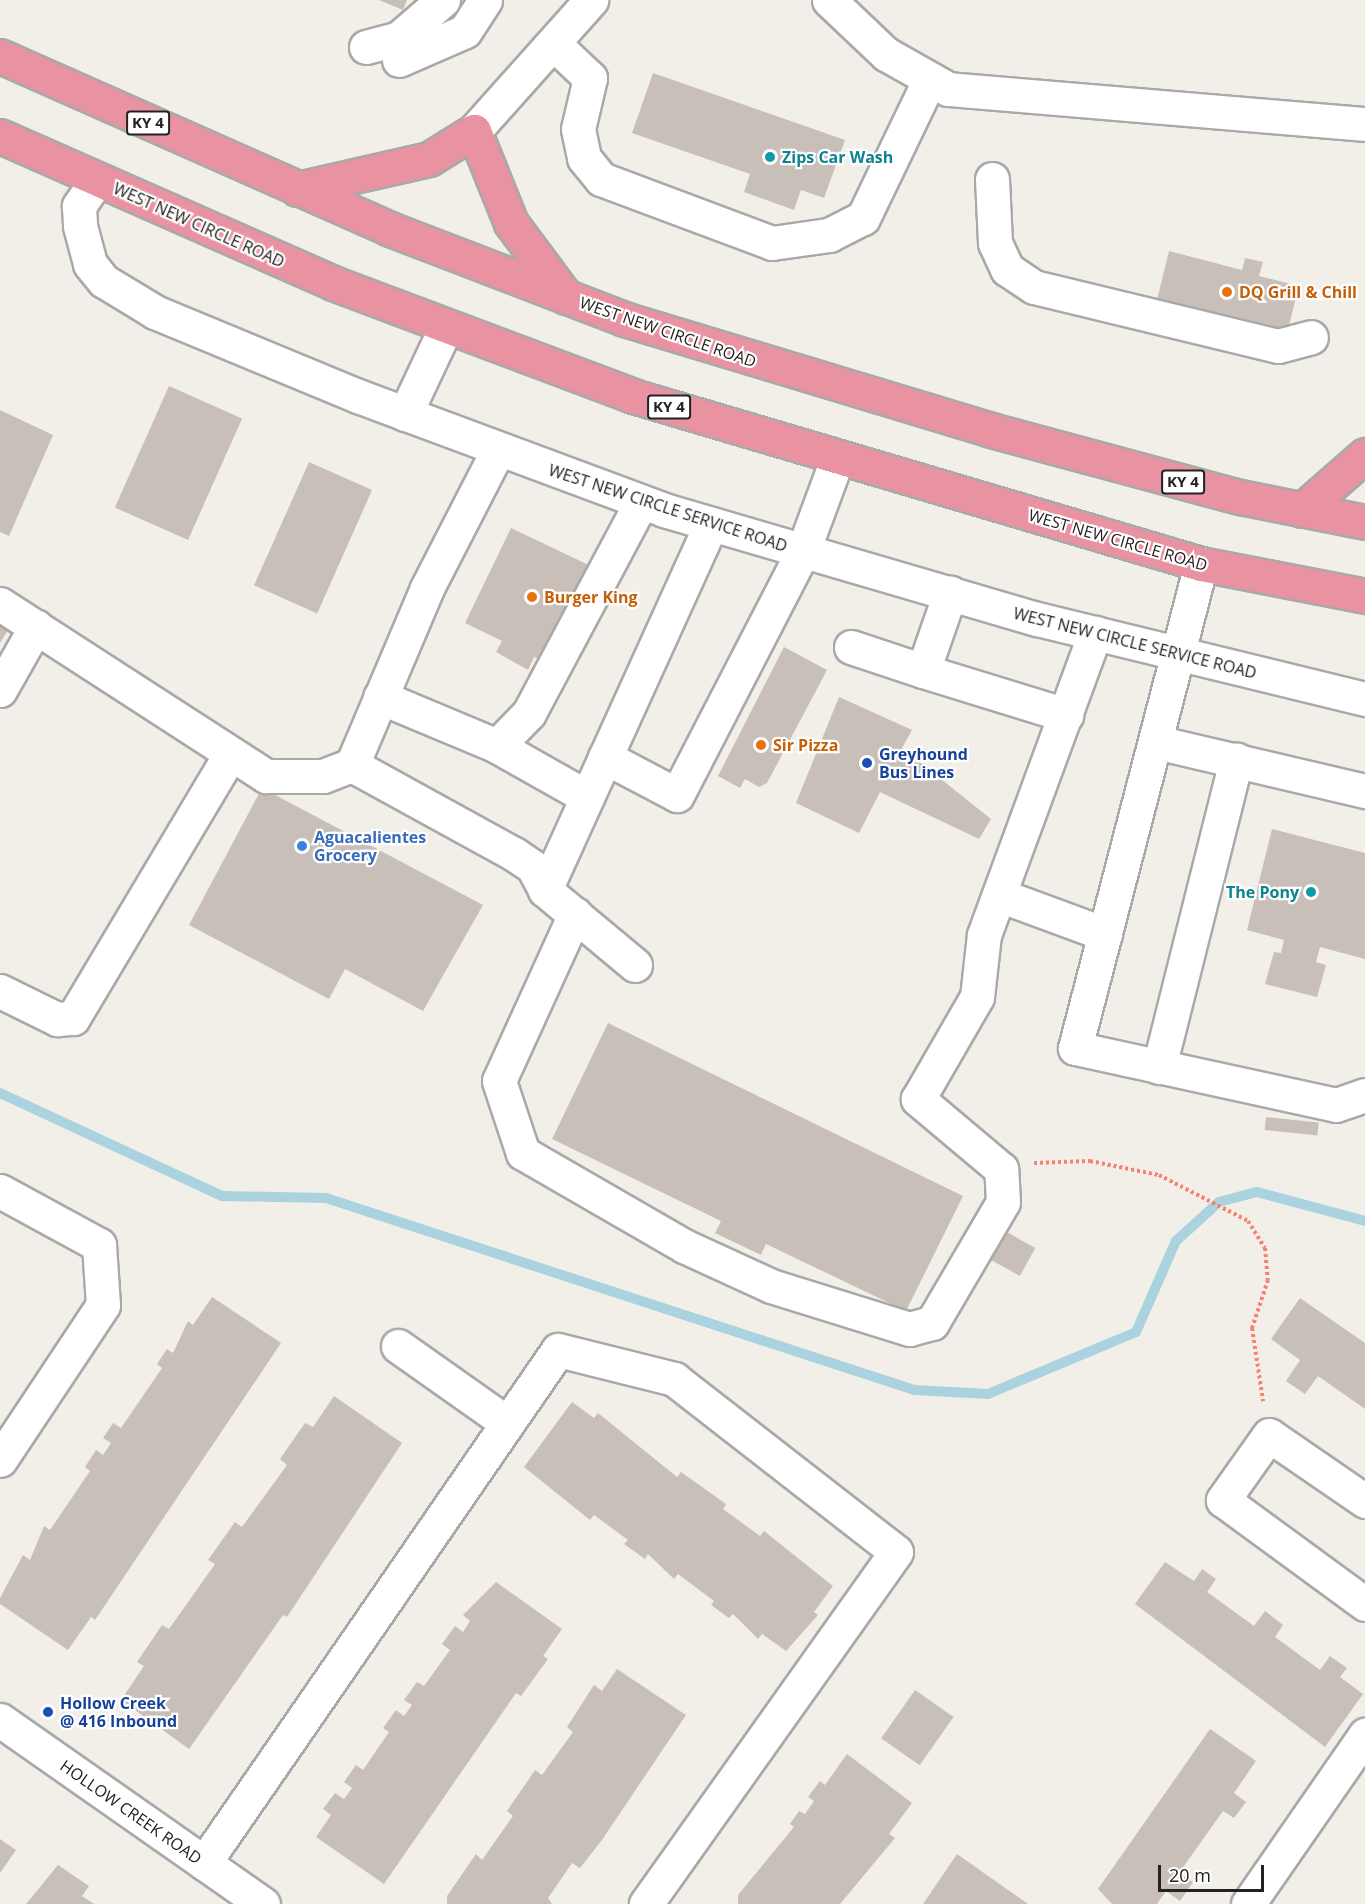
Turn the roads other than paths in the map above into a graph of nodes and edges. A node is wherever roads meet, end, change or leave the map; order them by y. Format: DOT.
graph roads {
  1 [pos="443,0"];
  2 [pos="485,0"];
  3 [pos="591,0"];
  4 [pos="829,0"];
  5 [pos="855,12"];
  6 [pos="553,43"];
  7 [pos="366,47"];
  8 [pos="0,56"];
  9 [pos="399,60"];
  10 [pos="930,79"];
  11 [pos="1365,124"];
  12 [pos="474,131"];
  13 [pos="0,136"];
  14 [pos="992,179"];
  15 [pos="97,180"];
  16 [pos="297,189"];
  17 [pos="566,297"];
  18 [pos="444,329"];
  19 [pos="1311,338"];
  20 [pos="405,414"];
  21 [pos="498,450"];
  22 [pos="1365,455"];
  23 [pos="837,459"];
  24 [pos="641,502"];
  25 [pos="1302,510"];
  26 [pos="1365,522"];
  27 [pos="711,524"];
  28 [pos="803,551"];
  29 [pos="1201,564"];
  30 [pos="950,593"];
  31 [pos="1365,596"];
  32 [pos="0,604"];
  33 [pos="36,626"];
  34 [pos="1095,633"];
  35 [pos="851,647"];
  36 [pos="1179,655"];
  37 [pos="923,671"];
  38 [pos="0,690"];
  39 [pos="380,697"];
  40 [pos="1365,699"];
  41 [pos="1066,715"];
  42 [pos="1156,742"];
  43 [pos="496,746"];
  44 [pos="230,756"];
  45 [pos="605,757"];
  46 [pos="1236,760"];
  47 [pos="352,765"];
  48 [pos="1365,791"];
  49 [pos="587,797"];
  50 [pos="545,890"];
  51 [pos="999,895"];
  52 [pos="575,914"];
  53 [pos="1105,934"];
  54 [pos="636,965"];
  55 [pos="0,992"];
  56 [pos="1159,1066"];
  57 [pos="1365,1095"];
  58 [pos="0,1191"];
  59 [pos="398,1346"];
  60 [pos="507,1424"];
  61 [pos="0,1460"];
  62 [pos="1365,1501"];
  63 [pos="1365,1604"];
  64 [pos="0,1720"];
  65 [pos="1365,1735"];
  66 [pos="204,1863"];
  67 [pos="263,1904"];
  68 [pos="646,1904"];
  69 [pos="1248,1904"];
  1 -- 7 [label="street"];
  2 -- 9 [label="street"];
  3 -- 6 [label="street"];
  4 -- 5 [label="street"];
  5 -- 10 [label="street"];
  6 -- 10 [label="street"];
  6 -- 12 [label="street"];
  8 -- 16 [label="highway, WEST NEW CIRCLE ROAD / KY 4"];
  10 -- 11 [label="street"];
  12 -- 16 [label="highway"];
  12 -- 17 [label="highway"];
  13 -- 15 [label="highway, WEST NEW CIRCLE ROAD / KY 4"];
  14 -- 19 [label="street"];
  15 -- 18 [label="highway, WEST NEW CIRCLE ROAD / KY 4"];
  15 -- 20 [label="street, WEST NEW CIRCLE SERVICE ROAD"];
  16 -- 17 [label="highway, WEST NEW CIRCLE ROAD / KY 4"];
  17 -- 25 [label="highway, WEST NEW CIRCLE ROAD / KY 4"];
  18 -- 20 [label="street"];
  18 -- 23 [label="highway, WEST NEW CIRCLE ROAD / KY 4"];
  20 -- 21 [label="street, WEST NEW CIRCLE SERVICE ROAD"];
  21 -- 24 [label="street, WEST NEW CIRCLE SERVICE ROAD"];
  21 -- 39 [label="street"];
  22 -- 25 [label="highway"];
  23 -- 28 [label="street"];
  23 -- 29 [label="highway, WEST NEW CIRCLE ROAD / KY 4"];
  24 -- 27 [label="street, WEST NEW CIRCLE SERVICE ROAD"];
  24 -- 43 [label="street"];
  25 -- 26 [label="highway, WEST NEW CIRCLE ROAD / KY 4"];
  27 -- 28 [label="street, WEST NEW CIRCLE SERVICE ROAD"];
  27 -- 45 [label="street"];
  28 -- 30 [label="street, WEST NEW CIRCLE SERVICE ROAD"];
  28 -- 45 [label="street"];
  29 -- 31 [label="highway, WEST NEW CIRCLE ROAD / KY 4"];
  29 -- 36 [label="street"];
  30 -- 34 [label="street, WEST NEW CIRCLE SERVICE ROAD"];
  30 -- 37 [label="street"];
  32 -- 33 [label="street"];
  33 -- 38 [label="street"];
  33 -- 44 [label="street"];
  34 -- 36 [label="street, WEST NEW CIRCLE SERVICE ROAD"];
  34 -- 41 [label="street"];
  35 -- 37 [label="street"];
  36 -- 40 [label="street, WEST NEW CIRCLE SERVICE ROAD"];
  36 -- 42 [label="street"];
  37 -- 41 [label="street"];
  39 -- 43 [label="street"];
  39 -- 47 [label="street"];
  41 -- 51 [label="street"];
  42 -- 46 [label="street"];
  42 -- 53 [label="street"];
  43 -- 49 [label="street"];
  44 -- 47 [label="street"];
  44 -- 55 [label="street"];
  45 -- 49 [label="street"];
  46 -- 48 [label="street"];
  46 -- 56 [label="street"];
  47 -- 50 [label="street"];
  49 -- 50 [label="street"];
  50 -- 52 [label="street"];
  51 -- 52 [label="street"];
  51 -- 53 [label="street"];
  52 -- 54 [label="street"];
  53 -- 56 [label="street"];
  56 -- 57 [label="street"];
  58 -- 61 [label="street"];
  59 -- 60 [label="street"];
  60 -- 66 [label="street"];
  60 -- 68 [label="street"];
  62 -- 63 [label="street"];
  64 -- 66 [label="street, HOLLOW CREEK ROAD"];
  65 -- 69 [label="street"];
  66 -- 67 [label="street, HOLLOW CREEK ROAD"];
}
